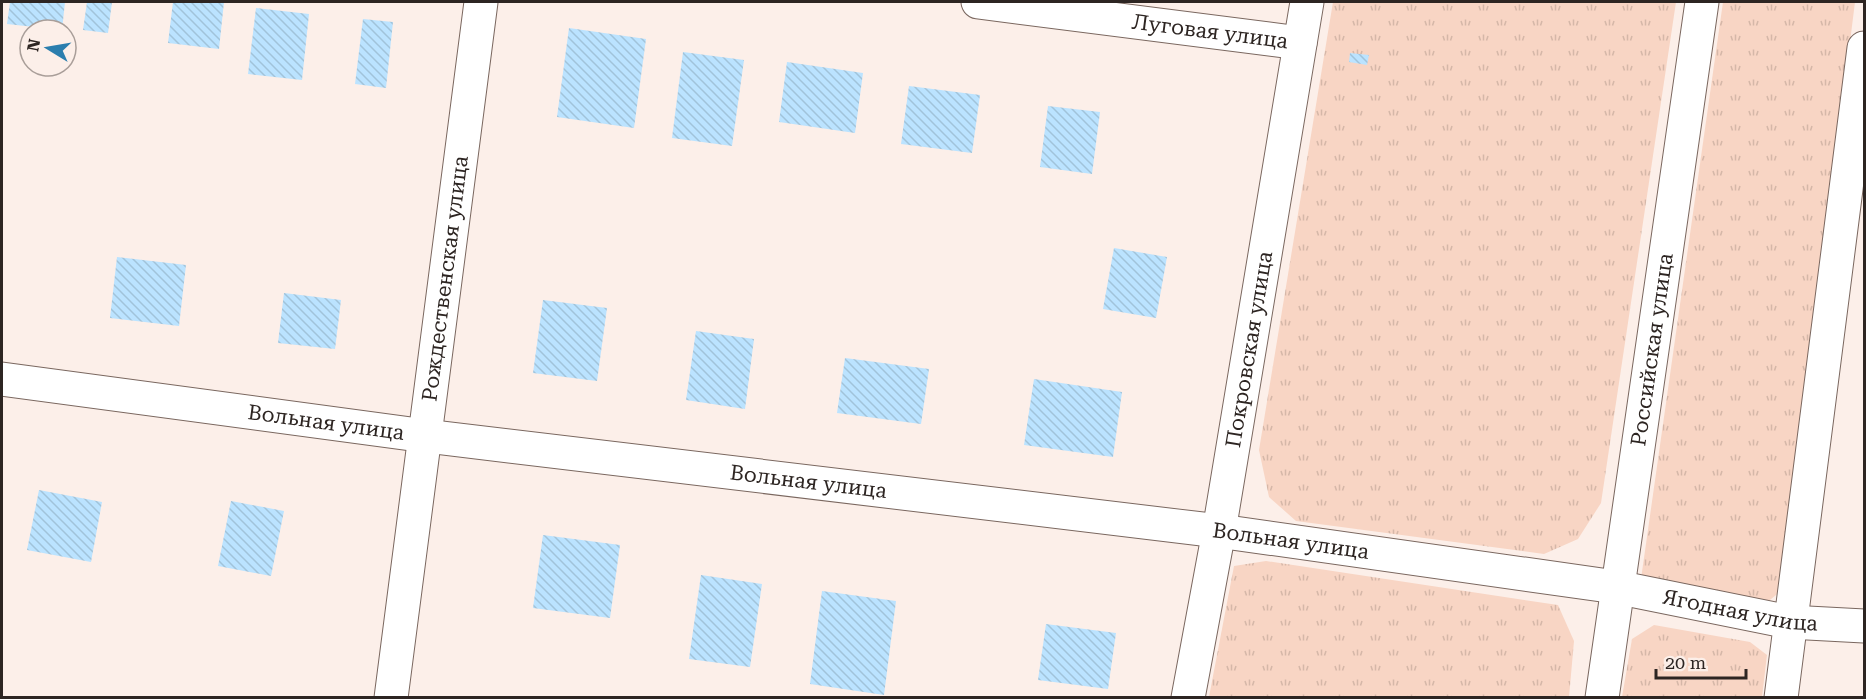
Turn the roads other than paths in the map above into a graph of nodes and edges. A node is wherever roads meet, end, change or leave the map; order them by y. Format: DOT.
graph roads {
  1 [pos="481,2"];
  2 [pos="978,2"];
  3 [pos="1307,2"];
  4 [pos="1702,2"];
  5 [pos="1300,43"];
  6 [pos="1864,48"];
  7 [pos="2,379"];
  8 [pos="426,436"];
  9 [pos="1219,531"];
  10 [pos="1616,588"];
  11 [pos="1789,622"];
  12 [pos="1864,627"];
  13 [pos="392,698"];
  14 [pos="1188,698"];
  15 [pos="1602,698"];
  16 [pos="1781,698"];
  1 -- 8 [label="street, Рождественская улица"];
  2 -- 5 [label="street, Луговая улица"];
  3 -- 5 [label="street, Покровская улица"];
  4 -- 10 [label="street, Российская улица"];
  5 -- 9 [label="street, Покровская улица"];
  6 -- 11 [label="street"];
  7 -- 8 [label="street, Вольная улица"];
  8 -- 9 [label="street, Вольная улица"];
  8 -- 13 [label="street, Рождественская улица"];
  9 -- 10 [label="street, Вольная улица"];
  9 -- 14 [label="street, Покровская улица"];
  10 -- 11 [label="street, Ягодная улица"];
  10 -- 15 [label="street, Российская улица"];
  11 -- 12 [label="street, Ягодная улица"];
  11 -- 16 [label="street"];
}
